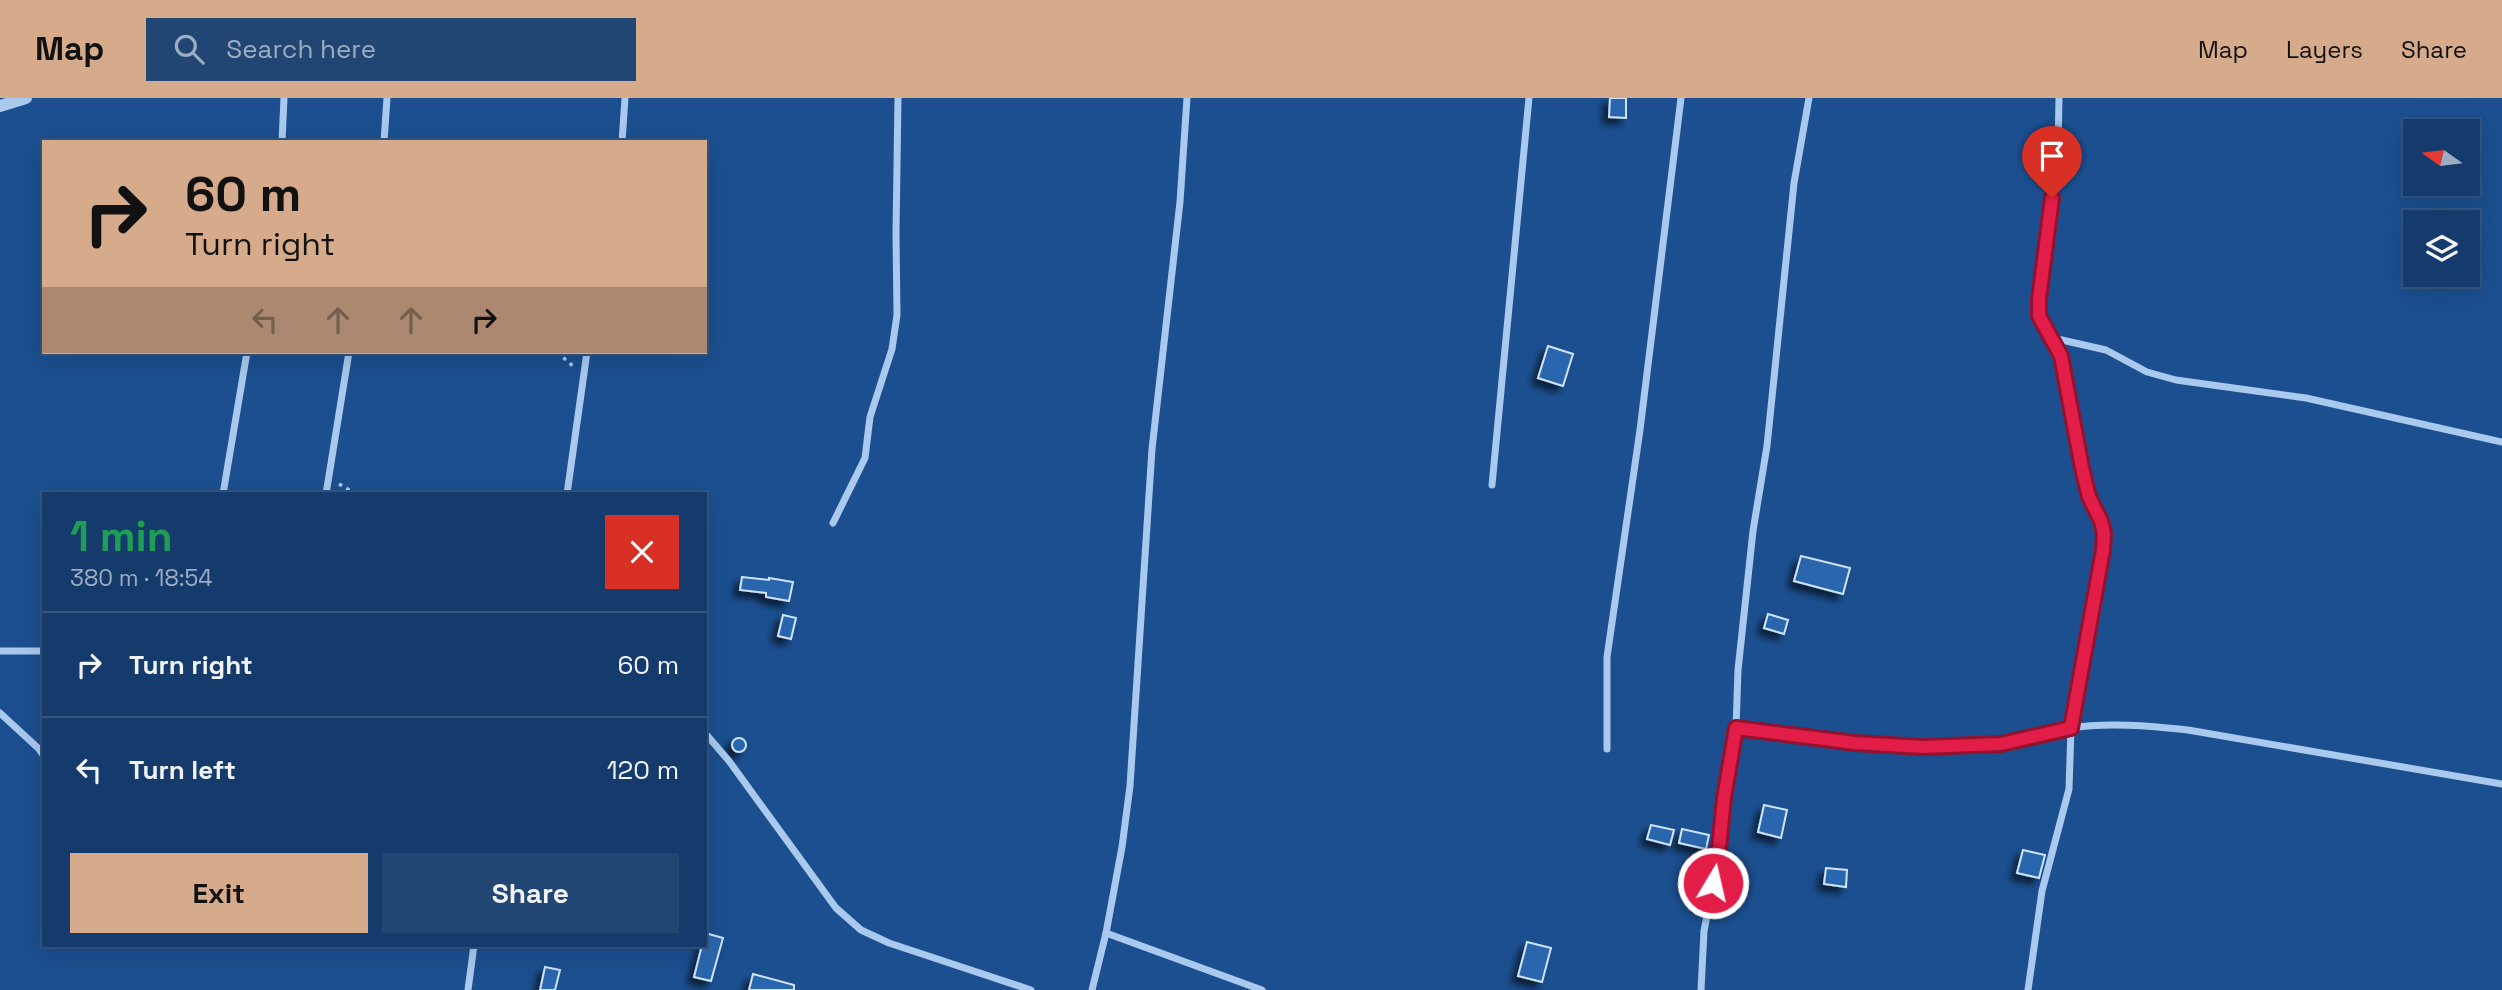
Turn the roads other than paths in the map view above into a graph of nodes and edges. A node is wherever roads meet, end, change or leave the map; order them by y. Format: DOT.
graph roads {
  1 [pos="26,98"];
  2 [pos="284,98"];
  3 [pos="387,98"];
  4 [pos="625,98"];
  5 [pos="898,98"];
  6 [pos="1187,98"];
  7 [pos="1529,98"];
  8 [pos="1681,98"];
  9 [pos="1809,98"];
  10 [pos="2059,98"];
  11 [pos="0,106"];
  12 [pos="282,140"];
  13 [pos="384,140"];
  14 [pos="622,140"];
  15 [pos="2053,338"];
  16 [pos="247,354"];
  17 [pos="349,354"];
  18 [pos="587,354"];
  19 [pos="2502,442"];
  20 [pos="1492,485"];
  21 [pos="223,492"];
  22 [pos="326,492"];
  23 [pos="567,492"];
  24 [pos="833,523"];
  25 [pos="0,651"];
  26 [pos="42,651"];
  27 [pos="0,713"];
  28 [pos="1736,728"];
  29 [pos="2071,728"];
  30 [pos="707,735"];
  31 [pos="1607,749"];
  32 [pos="42,753"];
  33 [pos="2502,784"];
  34 [pos="1106,933"];
  35 [pos="474,947"];
  36 [pos="468,990"];
  37 [pos="1031,990"];
  38 [pos="1092,990"];
  39 [pos="1262,990"];
  40 [pos="1701,990"];
  41 [pos="2028,990"];
  1 -- 11 [label="street"];
  2 -- 12 [label="street"];
  3 -- 13 [label="street"];
  4 -- 14 [label="street"];
  5 -- 24 [label="street"];
  6 -- 34 [label="street"];
  7 -- 20 [label="street"];
  8 -- 31 [label="street"];
  9 -- 28 [label="street"];
  10 -- 15 [label="street"];
  15 -- 19 [label="street"];
  15 -- 29 [label="street"];
  16 -- 21 [label="street"];
  17 -- 22 [label="street"];
  18 -- 23 [label="street"];
  25 -- 26 [label="street"];
  27 -- 32 [label="street"];
  28 -- 29 [label="street"];
  28 -- 40 [label="street"];
  29 -- 33 [label="street"];
  29 -- 41 [label="street"];
  30 -- 37 [label="street"];
  34 -- 38 [label="street"];
  34 -- 39 [label="street"];
  35 -- 36 [label="street"];
}
